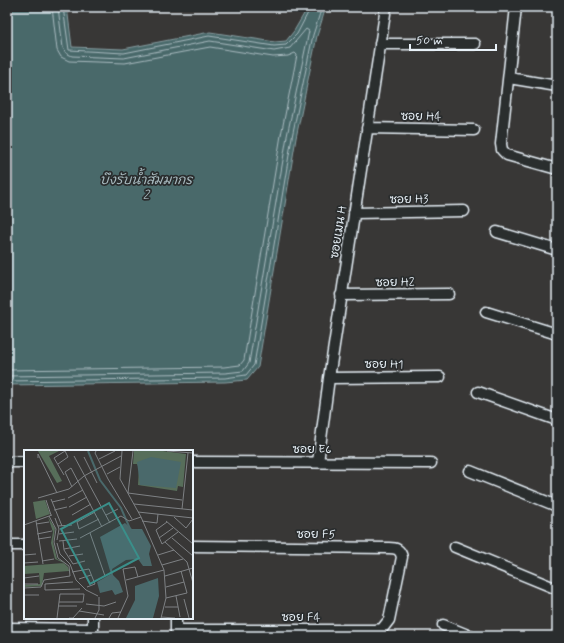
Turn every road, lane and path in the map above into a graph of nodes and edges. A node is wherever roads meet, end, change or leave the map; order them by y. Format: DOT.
graph roads {
  1 [pos="386,7"];
  2 [pos="516,7"];
  3 [pos="380,44"];
  4 [pos="475,44"];
  5 [pos="510,78"];
  6 [pos="557,86"];
  7 [pos="367,128"];
  8 [pos="474,130"];
  9 [pos="557,169"];
  10 [pos="464,211"];
  11 [pos="354,213"];
  12 [pos="497,232"];
  13 [pos="557,250"];
  14 [pos="449,294"];
  15 [pos="341,296"];
  16 [pos="486,312"];
  17 [pos="557,334"];
  18 [pos="440,377"];
  19 [pos="329,378"];
  20 [pos="478,392"];
  21 [pos="557,420"];
  22 [pos="7,462"];
  23 [pos="24,462"];
  24 [pos="193,462"];
  25 [pos="318,462"];
  26 [pos="431,463"];
  27 [pos="470,471"];
  28 [pos="557,506"];
  29 [pos="7,545"];
  30 [pos="24,545"];
  31 [pos="193,546"];
  32 [pos="455,547"];
  33 [pos="396,588"];
  34 [pos="557,589"];
  35 [pos="93,619"];
  36 [pos="176,619"];
  37 [pos="443,624"];
  38 [pos="7,628"];
  39 [pos="93,633"];
  40 [pos="176,633"];
  41 [pos="470,636"];
  1 -- 3 [label="street, ซอยเมน H"];
  2 -- 5 [label="street"];
  3 -- 4 [label="street"];
  3 -- 7 [label="street, ซอยเมน H"];
  5 -- 6 [label="street"];
  5 -- 9 [label="street"];
  7 -- 8 [label="street, ซอย H4"];
  7 -- 11 [label="street, ซอยเมน H"];
  10 -- 11 [label="street, ซอย H3"];
  11 -- 15 [label="street, ซอยเมน H"];
  12 -- 13 [label="street"];
  14 -- 15 [label="street, ซอย H2"];
  15 -- 19 [label="street, ซอยเมน H"];
  16 -- 17 [label="street"];
  18 -- 19 [label="street, ซอย H1"];
  19 -- 25 [label="street, ซอยเมน H"];
  20 -- 21 [label="street"];
  22 -- 23 [label="street"];
  24 -- 25 [label="street, ซอย E6"];
  25 -- 26 [label="street, ซอย E6"];
  27 -- 28 [label="street"];
  29 -- 30 [label="street"];
  31 -- 33 [label="street, ซอย F5"];
  32 -- 34 [label="street"];
  33 -- 40 [label="street, ซอย F4"];
  35 -- 39 [label="street"];
  36 -- 40 [label="street"];
  37 -- 41 [label="street"];
  38 -- 39 [label="street"];
}
